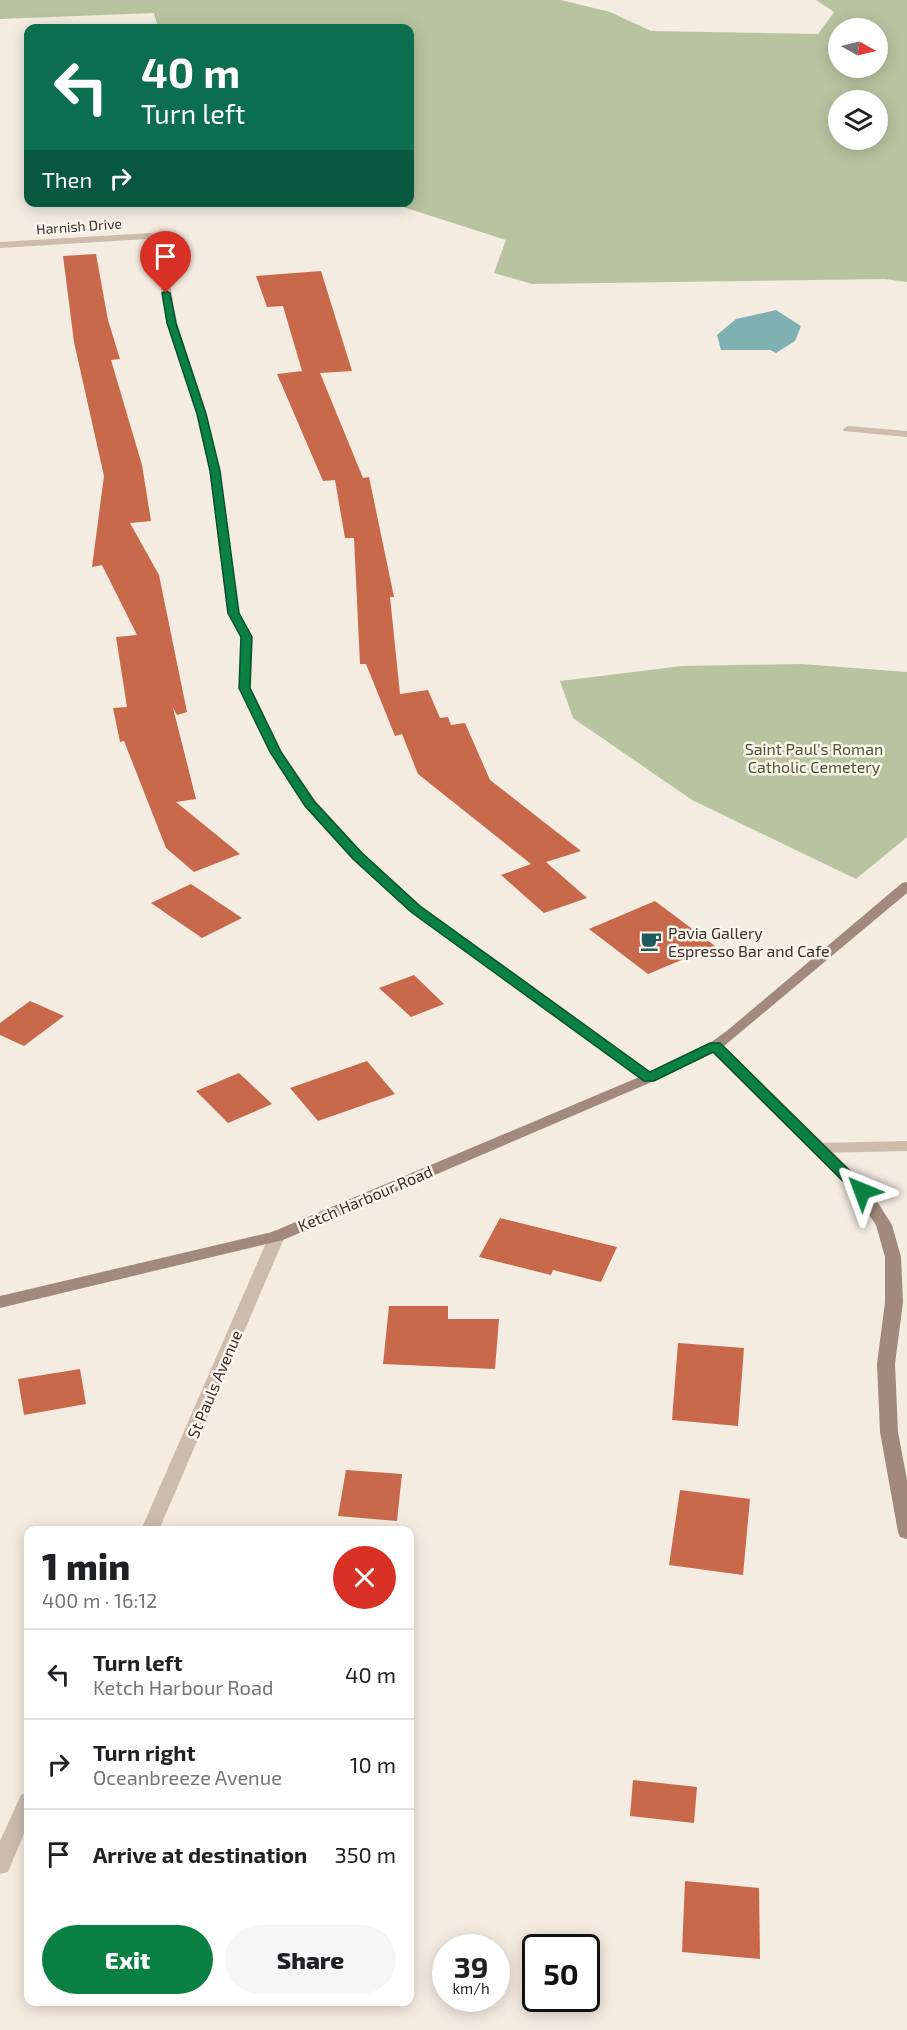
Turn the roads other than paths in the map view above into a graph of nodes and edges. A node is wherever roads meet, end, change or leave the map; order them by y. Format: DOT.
graph roads {
  1 [pos="0,245"];
  2 [pos="848,429"];
  3 [pos="907,434"];
  4 [pos="907,886"];
  5 [pos="715,1046"];
  6 [pos="649,1078"];
  7 [pos="907,1146"];
  8 [pos="820,1148"];
  9 [pos="277,1236"];
  10 [pos="0,1302"];
  11 [pos="152,1526"];
  12 [pos="907,1532"];
  13 [pos="24,1810"];
  14 [pos="0,1865"];
  1 -- 6 [label="street, Harnish Drive"];
  2 -- 3 [label="street"];
  4 -- 5 [label="main road, Ketch Harbour Road"];
  5 -- 6 [label="main road, Ketch Harbour Road"];
  5 -- 8 [label="main road"];
  6 -- 9 [label="main road, Ketch Harbour Road"];
  7 -- 8 [label="street"];
  8 -- 12 [label="main road"];
  9 -- 10 [label="main road, Ketch Harbour Road"];
  9 -- 11 [label="street, St Pauls Avenue"];
  13 -- 14 [label="street"];
}
